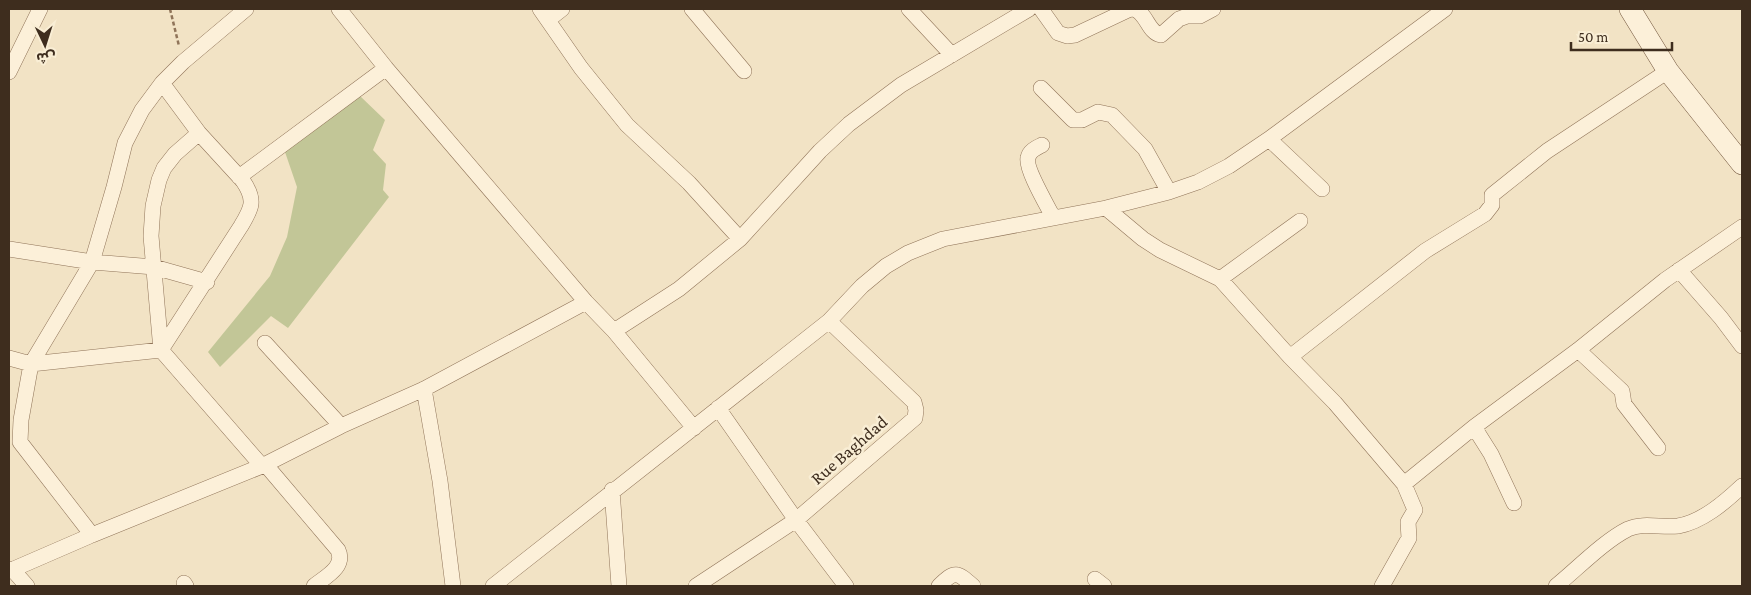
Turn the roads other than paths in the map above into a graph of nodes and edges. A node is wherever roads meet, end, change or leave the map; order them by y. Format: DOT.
graph roads {
  1 [pos="40,9"];
  2 [pos="246,9"];
  3 [pos="338,9"];
  4 [pos="562,9"];
  5 [pos="692,9"];
  6 [pos="909,9"];
  7 [pos="1029,9"];
  8 [pos="1041,9"];
  9 [pos="1134,9"];
  10 [pos="1213,9"];
  11 [pos="1630,9"];
  12 [pos="1437,11"];
  13 [pos="544,14"];
  14 [pos="952,55"];
  15 [pos="386,68"];
  16 [pos="744,71"];
  17 [pos="1668,71"];
  18 [pos="9,72"];
  19 [pos="162,83"];
  20 [pos="1040,88"];
  21 [pos="199,133"];
  22 [pos="1269,139"];
  23 [pos="1042,144"];
  24 [pos="1742,164"];
  25 [pos="239,177"];
  26 [pos="1322,189"];
  27 [pos="1169,192"];
  28 [pos="1106,208"];
  29 [pos="1053,218"];
  30 [pos="1300,221"];
  31 [pos="1742,226"];
  32 [pos="740,239"];
  33 [pos="9,249"];
  34 [pos="92,262"];
  35 [pos="154,267"];
  36 [pos="1679,270"];
  37 [pos="1220,279"];
  38 [pos="206,282"];
  39 [pos="586,302"];
  40 [pos="829,321"];
  41 [pos="614,331"];
  42 [pos="266,343"];
  43 [pos="1742,346"];
  44 [pos="161,350"];
  45 [pos="1578,350"];
  46 [pos="1290,357"];
  47 [pos="9,358"];
  48 [pos="31,364"];
  49 [pos="424,389"];
  50 [pos="718,408"];
  51 [pos="341,426"];
  52 [pos="1474,426"];
  53 [pos="694,428"];
  54 [pos="1658,448"];
  55 [pos="263,465"];
  56 [pos="1404,484"];
  57 [pos="1742,486"];
  58 [pos="612,490"];
  59 [pos="1514,503"];
  60 [pos="796,520"];
  61 [pos="92,535"];
  62 [pos="10,570"];
  63 [pos="27,586"];
  64 [pos="314,586"];
  65 [pos="453,586"];
  66 [pos="493,586"];
  67 [pos="619,586"];
  68 [pos="696,586"];
  69 [pos="846,586"];
  70 [pos="939,586"];
  71 [pos="974,586"];
  72 [pos="1382,586"];
  73 [pos="1556,586"];
  1 -- 18 [label="street"];
  2 -- 19 [label="street"];
  3 -- 15 [label="street"];
  4 -- 13 [label="street"];
  5 -- 16 [label="street"];
  6 -- 14 [label="street"];
  7 -- 14 [label="street"];
  8 -- 9 [label="street"];
  9 -- 10 [label="street"];
  11 -- 17 [label="street"];
  12 -- 22 [label="street"];
  13 -- 32 [label="street"];
  14 -- 32 [label="street"];
  15 -- 25 [label="street"];
  15 -- 39 [label="street"];
  17 -- 24 [label="street"];
  17 -- 46 [label="street"];
  19 -- 21 [label="street"];
  19 -- 34 [label="street"];
  20 -- 27 [label="street"];
  21 -- 25 [label="street"];
  21 -- 35 [label="street"];
  22 -- 26 [label="street"];
  22 -- 27 [label="street"];
  23 -- 29 [label="street"];
  25 -- 38 [label="street"];
  27 -- 28 [label="street"];
  28 -- 29 [label="street"];
  28 -- 37 [label="street"];
  29 -- 40 [label="street"];
  30 -- 37 [label="street"];
  31 -- 36 [label="street"];
  32 -- 41 [label="street"];
  33 -- 34 [label="street"];
  34 -- 35 [label="street"];
  34 -- 48 [label="street"];
  35 -- 38 [label="street"];
  35 -- 44 [label="street"];
  36 -- 43 [label="street"];
  36 -- 45 [label="street"];
  37 -- 46 [label="street"];
  38 -- 44 [label="street"];
  39 -- 41 [label="street"];
  39 -- 49 [label="street"];
  40 -- 50 [label="street"];
  40 -- 60 [label="street, Rue Baghdad"];
  41 -- 53 [label="street"];
  42 -- 51 [label="street"];
  44 -- 48 [label="street"];
  44 -- 55 [label="street"];
  45 -- 52 [label="street"];
  45 -- 54 [label="street"];
  46 -- 56 [label="street"];
  47 -- 48 [label="street"];
  48 -- 61 [label="street"];
  49 -- 51 [label="street"];
  49 -- 65 [label="street"];
  50 -- 53 [label="street"];
  50 -- 60 [label="street"];
  51 -- 55 [label="street"];
  52 -- 56 [label="street"];
  52 -- 59 [label="street"];
  53 -- 58 [label="street"];
  55 -- 61 [label="street"];
  55 -- 64 [label="street"];
  56 -- 72 [label="street"];
  57 -- 73 [label="street"];
  58 -- 66 [label="street"];
  58 -- 67 [label="street"];
  60 -- 68 [label="street, Rue Baghdad"];
  60 -- 69 [label="street"];
  61 -- 62 [label="street"];
  62 -- 63 [label="street"];
  70 -- 71 [label="street"];
}
